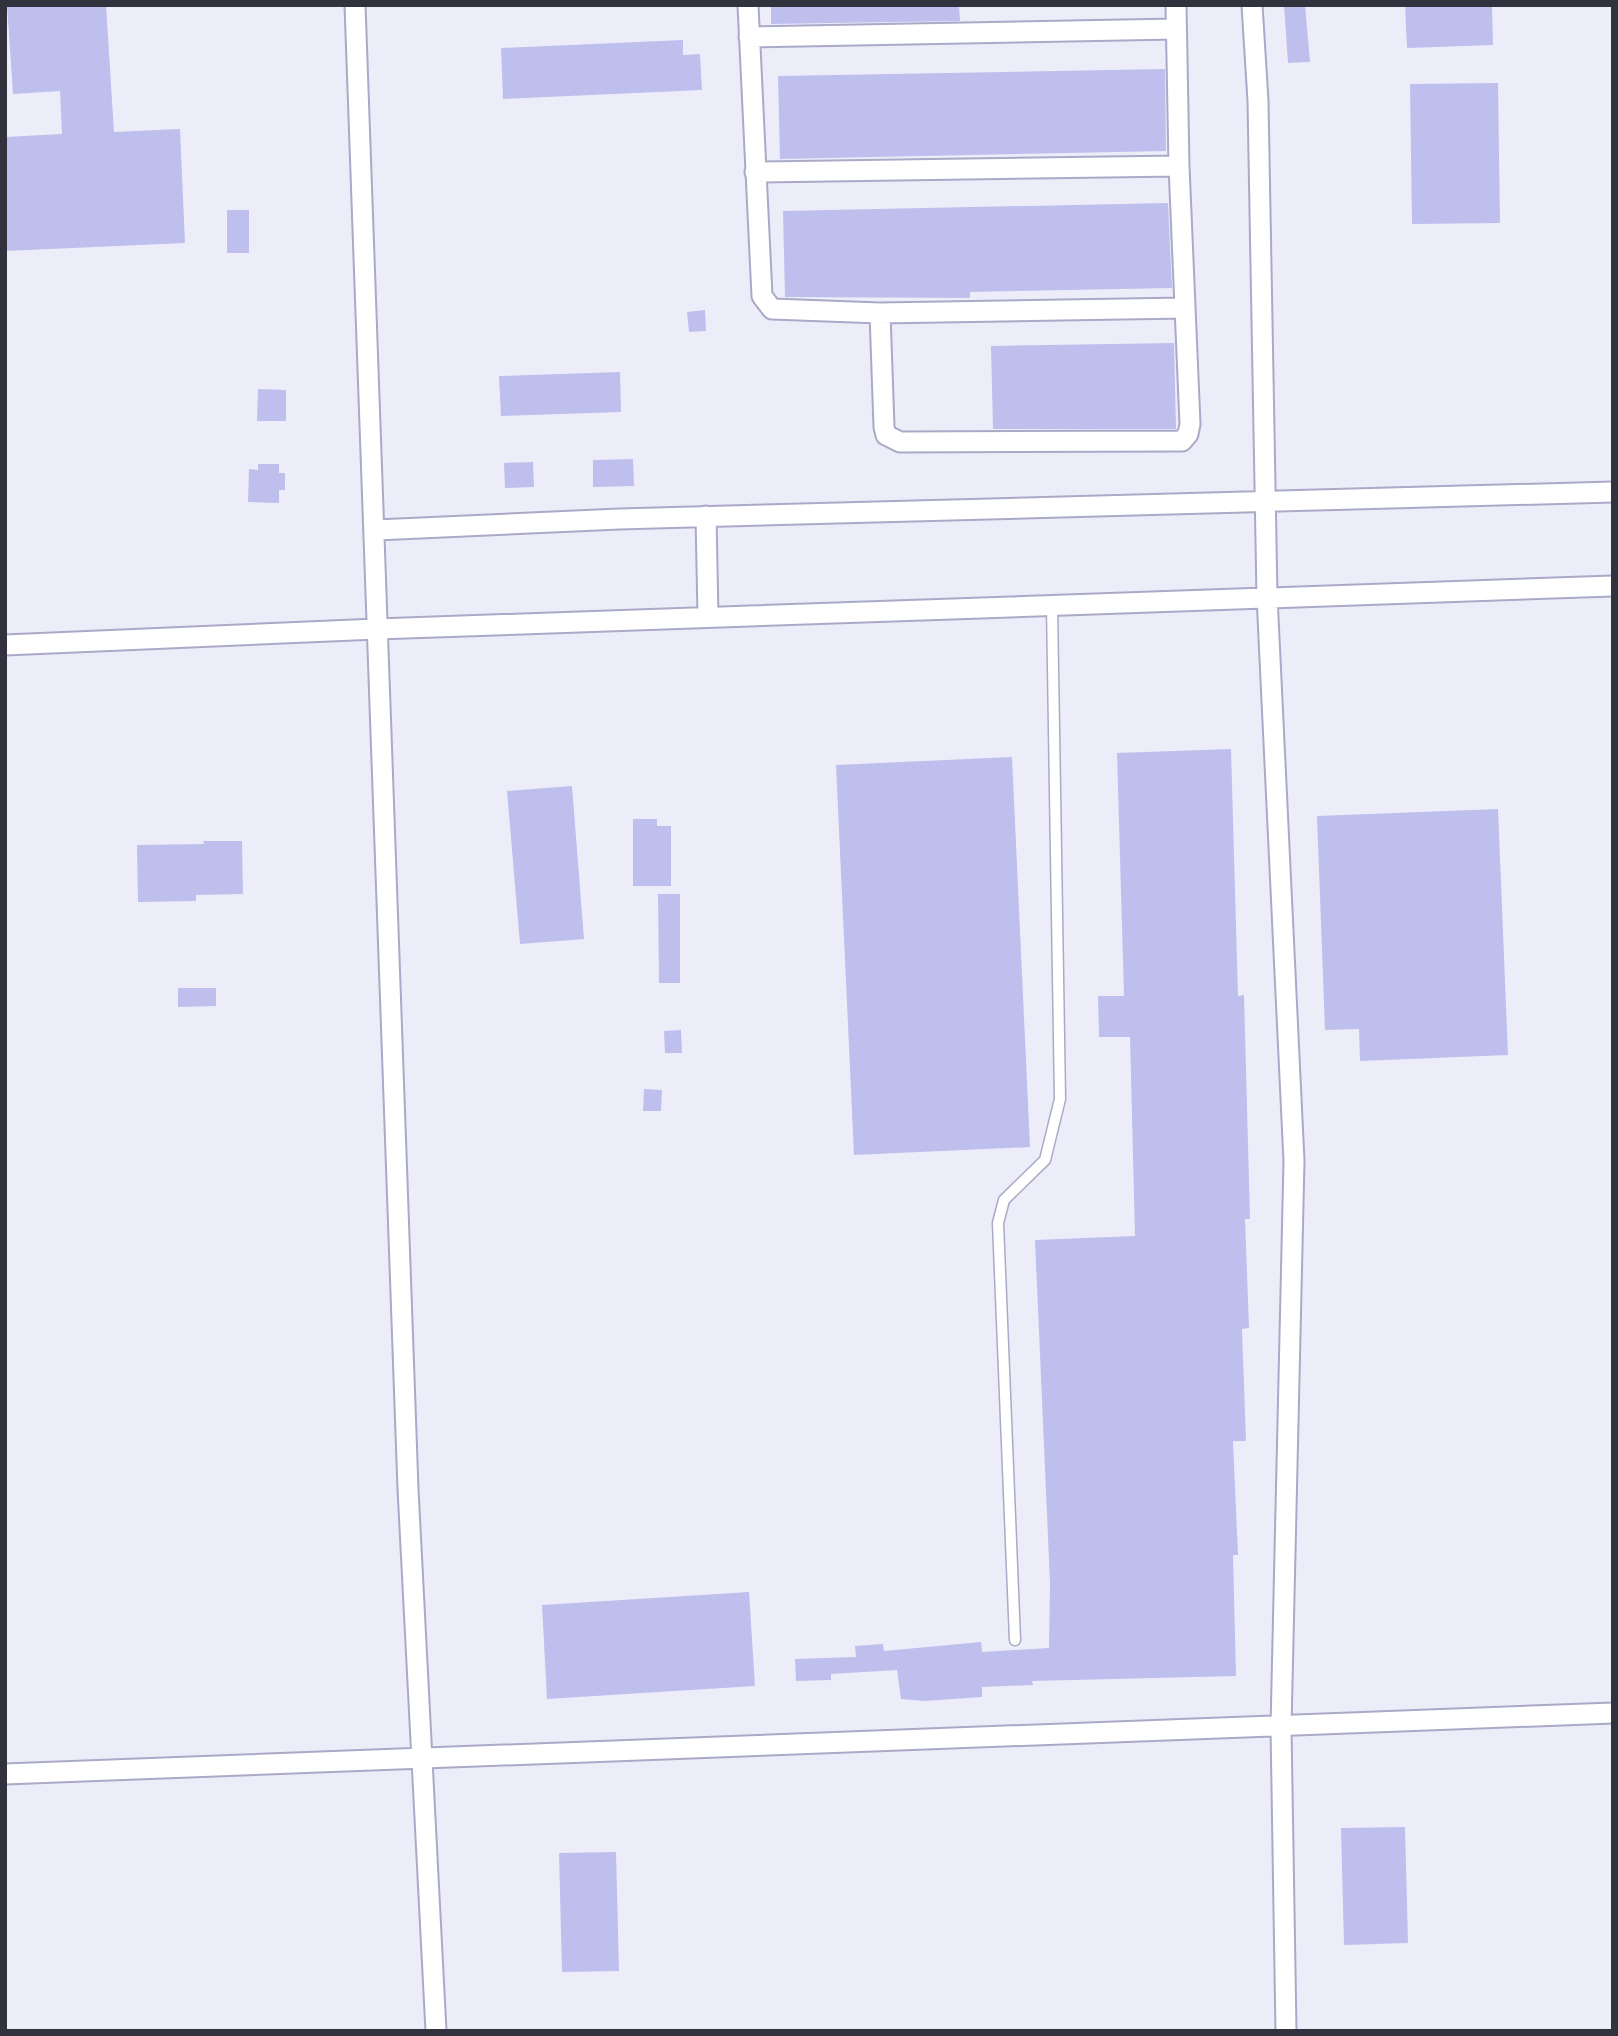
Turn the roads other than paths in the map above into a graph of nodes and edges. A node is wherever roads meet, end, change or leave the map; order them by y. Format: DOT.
graph roads {
  1 [pos="355,5"];
  2 [pos="748,5"];
  3 [pos="1176,5"];
  4 [pos="1252,5"];
  5 [pos="1176,29"];
  6 [pos="749,37"];
  7 [pos="1179,166"];
  8 [pos="755,172"];
  9 [pos="1185,308"];
  10 [pos="880,313"];
  11 [pos="1613,492"];
  12 [pos="1266,501"];
  13 [pos="706,516"];
  14 [pos="376,530"];
  15 [pos="1613,586"];
  16 [pos="1267,596"];
  17 [pos="1052,606"];
  18 [pos="708,617"];
  19 [pos="377,629"];
  20 [pos="5,645"];
  21 [pos="1015,1640"];
  22 [pos="1613,1713"];
  23 [pos="1281,1727"];
  24 [pos="421,1760"];
  25 [pos="5,1774"];
  26 [pos="436,2031"];
  27 [pos="1286,2031"];
  1 -- 14 [label="street"];
  2 -- 6 [label="street"];
  3 -- 5 [label="street"];
  4 -- 12 [label="street"];
  5 -- 6 [label="street"];
  5 -- 7 [label="street"];
  6 -- 8 [label="street"];
  7 -- 8 [label="street"];
  7 -- 9 [label="street"];
  8 -- 10 [label="street"];
  9 -- 10 [label="street"];
  9 -- 10 [label="street"];
  11 -- 12 [label="street"];
  12 -- 13 [label="street"];
  12 -- 16 [label="street"];
  13 -- 14 [label="street"];
  13 -- 18 [label="street"];
  14 -- 19 [label="street"];
  15 -- 16 [label="street"];
  16 -- 17 [label="street"];
  16 -- 23 [label="street"];
  17 -- 18 [label="street"];
  17 -- 21 [label="lane"];
  18 -- 19 [label="street"];
  19 -- 20 [label="street"];
  19 -- 24 [label="street"];
  22 -- 23 [label="street"];
  23 -- 24 [label="street"];
  23 -- 27 [label="street"];
  24 -- 25 [label="street"];
  24 -- 26 [label="street"];
}
